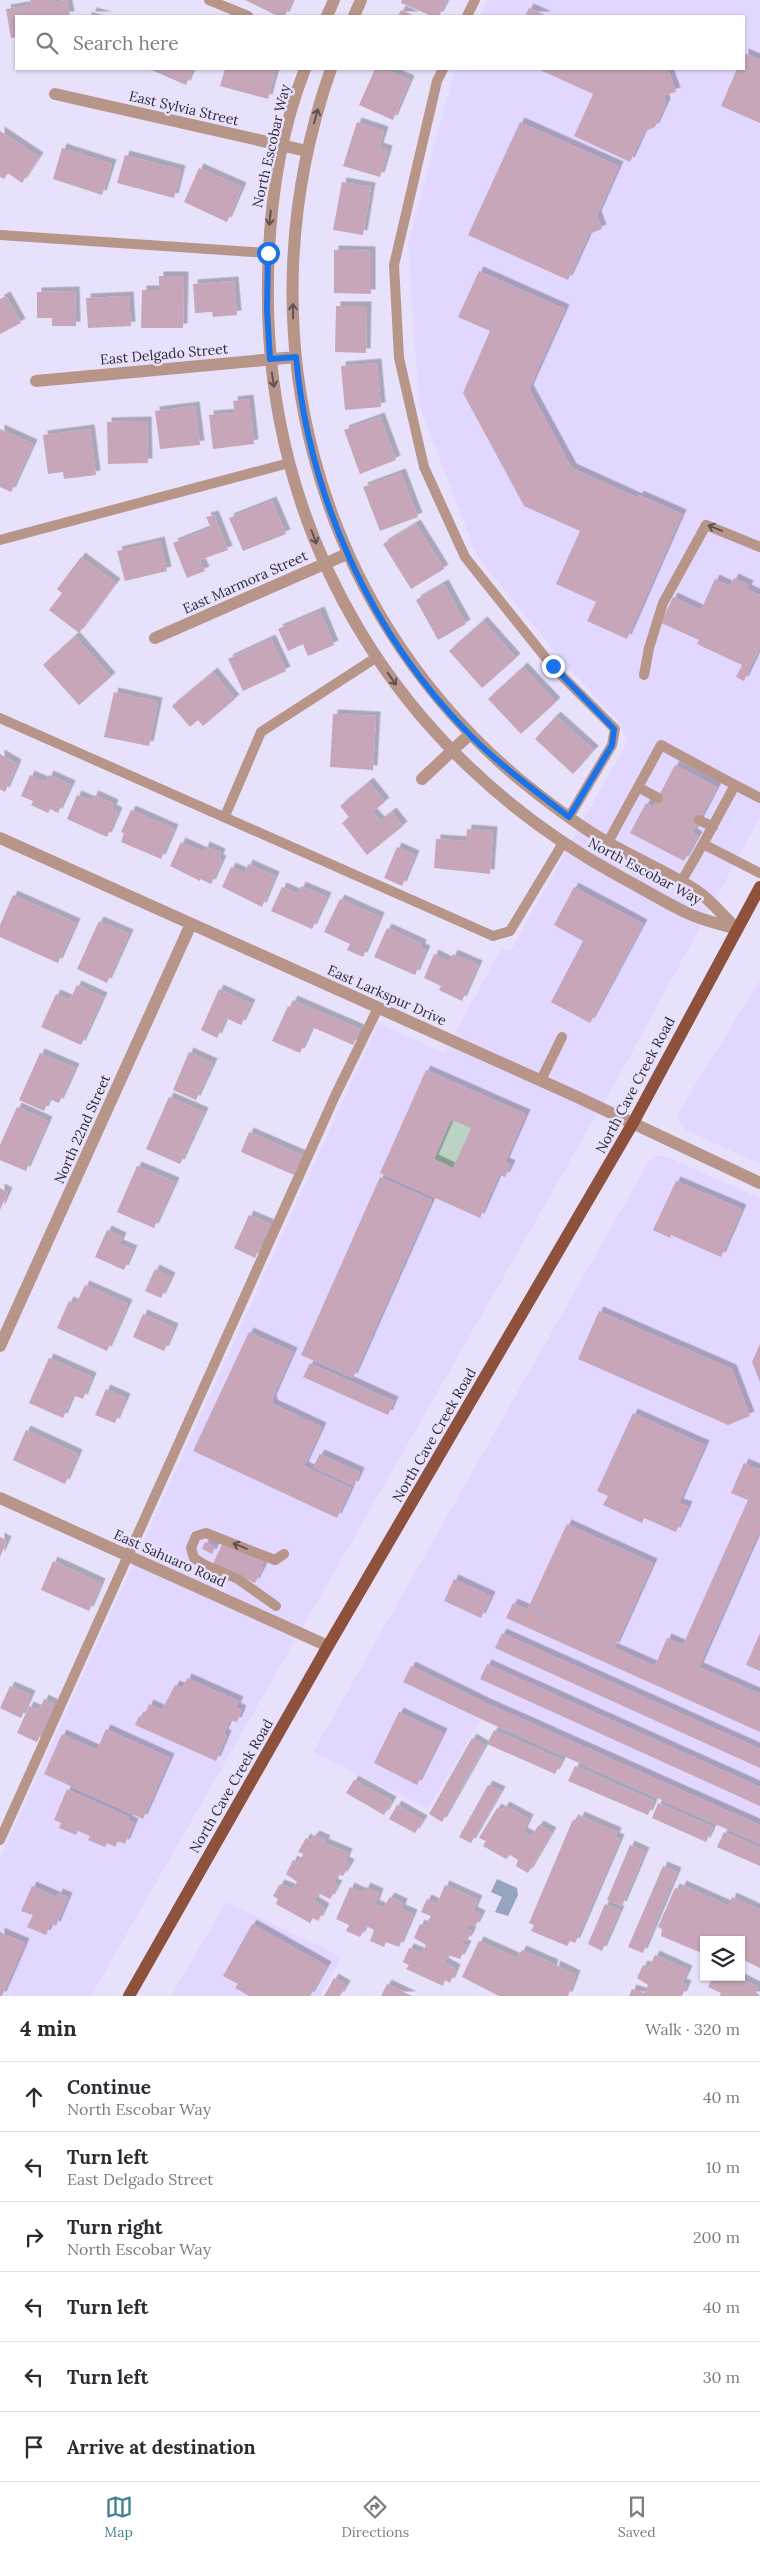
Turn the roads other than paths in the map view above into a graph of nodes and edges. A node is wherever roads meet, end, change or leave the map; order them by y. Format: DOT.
graph roads {
  1 [pos="209,0"];
  2 [pos="334,0"];
  3 [pos="361,0"];
  4 [pos="475,0"];
  5 [pos="220,2"];
  6 [pos="246,15"];
  7 [pos="327,15"];
  8 [pos="354,15"];
  9 [pos="468,15"];
  10 [pos="305,70"];
  11 [pos="331,70"];
  12 [pos="443,70"];
  13 [pos="55,94"];
  14 [pos="284,145"];
  15 [pos="308,150"];
  16 [pos="0,235"];
  17 [pos="268,253"];
  18 [pos="296,357"];
  19 [pos="270,359"];
  20 [pos="36,381"];
  21 [pos="289,464"];
  22 [pos="0,540"];
  23 [pos="760,547"];
  24 [pos="347,554"];
  25 [pos="325,564"];
  26 [pos="155,638"];
  27 [pos="377,657"];
  28 [pos="644,675"];
  29 [pos="0,718"];
  30 [pos="470,735"];
  31 [pos="452,752"];
  32 [pos="422,779"];
  33 [pos="735,785"];
  34 [pos="638,787"];
  35 [pos="658,798"];
  36 [pos="760,798"];
  37 [pos="225,816"];
  38 [pos="569,817"];
  39 [pos="699,820"];
  40 [pos="712,827"];
  41 [pos="1,840"];
  42 [pos="608,842"];
  43 [pos="562,843"];
  44 [pos="703,844"];
  45 [pos="760,874"];
  46 [pos="681,882"];
  47 [pos="760,887"];
  48 [pos="191,924"];
  49 [pos="736,929"];
  50 [pos="378,1008"];
  51 [pos="562,1037"];
  52 [pos="541,1080"];
  53 [pos="633,1123"];
  54 [pos="760,1183"];
  55 [pos="0,1346"];
  56 [pos="0,1498"];
  57 [pos="284,1554"];
  58 [pos="129,1556"];
  59 [pos="276,1606"];
  60 [pos="328,1646"];
  61 [pos="0,1840"];
  62 [pos="129,1996"];
  1 -- 5 [label="lane"];
  2 -- 7 [label="street"];
  3 -- 8 [label="street"];
  4 -- 9 [label="lane"];
  5 -- 6 [label="lane"];
  10 -- 14 [label="street, North Escobar Way"];
  15 -- 11 [label="street, North Escobar Way, one-way"];
  12 -- 38 [label="lane"];
  13 -- 14 [label="street, East Sylvia Street"];
  14 -- 15 [label="street, East Sylvia Street"];
  14 -- 17 [label="street, North Escobar Way, one-way"];
  18 -- 15 [label="street, North Escobar Way, one-way"];
  16 -- 17 [label="lane"];
  17 -- 19 [label="street, North Escobar Way"];
  18 -- 19 [label="street, East Delgado Street"];
  18 -- 24 [label="street, North Escobar Way"];
  19 -- 20 [label="street, East Delgado Street"];
  19 -- 21 [label="street, North Escobar Way, one-way"];
  21 -- 22 [label="lane"];
  21 -- 25 [label="street, North Escobar Way, one-way"];
  23 -- 28 [label="lane, one-way"];
  24 -- 25 [label="street, East Marmora Street"];
  24 -- 30 [label="street, North Escobar Way"];
  25 -- 26 [label="street, East Marmora Street"];
  25 -- 27 [label="street, North Escobar Way"];
  27 -- 31 [label="street, North Escobar Way, one-way"];
  27 -- 37 [label="lane"];
  29 -- 37 [label="lane"];
  30 -- 31 [label="street"];
  30 -- 38 [label="street, North Escobar Way"];
  31 -- 32 [label="street"];
  31 -- 43 [label="street, North Escobar Way"];
  33 -- 34 [label="lane"];
  33 -- 36 [label="lane"];
  33 -- 40 [label="lane"];
  34 -- 35 [label="lane"];
  34 -- 42 [label="lane"];
  37 -- 43 [label="lane"];
  38 -- 42 [label="street, North Escobar Way"];
  39 -- 40 [label="lane"];
  40 -- 44 [label="lane"];
  41 -- 48 [label="street, East Larkspur Drive"];
  42 -- 46 [label="street, North Escobar Way"];
  43 -- 49 [label="street, North Escobar Way"];
  44 -- 45 [label="lane"];
  44 -- 46 [label="lane"];
  46 -- 49 [label="street, North Escobar Way"];
  47 -- 49 [label="main road, North Cave Creek Road"];
  48 -- 50 [label="street, East Larkspur Drive"];
  48 -- 55 [label="street, North 22nd Street"];
  49 -- 53 [label="main road, North Cave Creek Road"];
  50 -- 52 [label="street, East Larkspur Drive"];
  50 -- 58 [label="lane"];
  51 -- 52 [label="lane"];
  52 -- 53 [label="street, East Larkspur Drive"];
  53 -- 54 [label="street, East Larkspur Drive"];
  53 -- 60 [label="main road, North Cave Creek Road"];
  56 -- 58 [label="street, East Sahuaro Road"];
  57 -- 59 [label="lane, one-way"];
  58 -- 60 [label="street, East Sahuaro Road"];
  58 -- 61 [label="lane"];
  60 -- 62 [label="main road, North Cave Creek Road"];
}
